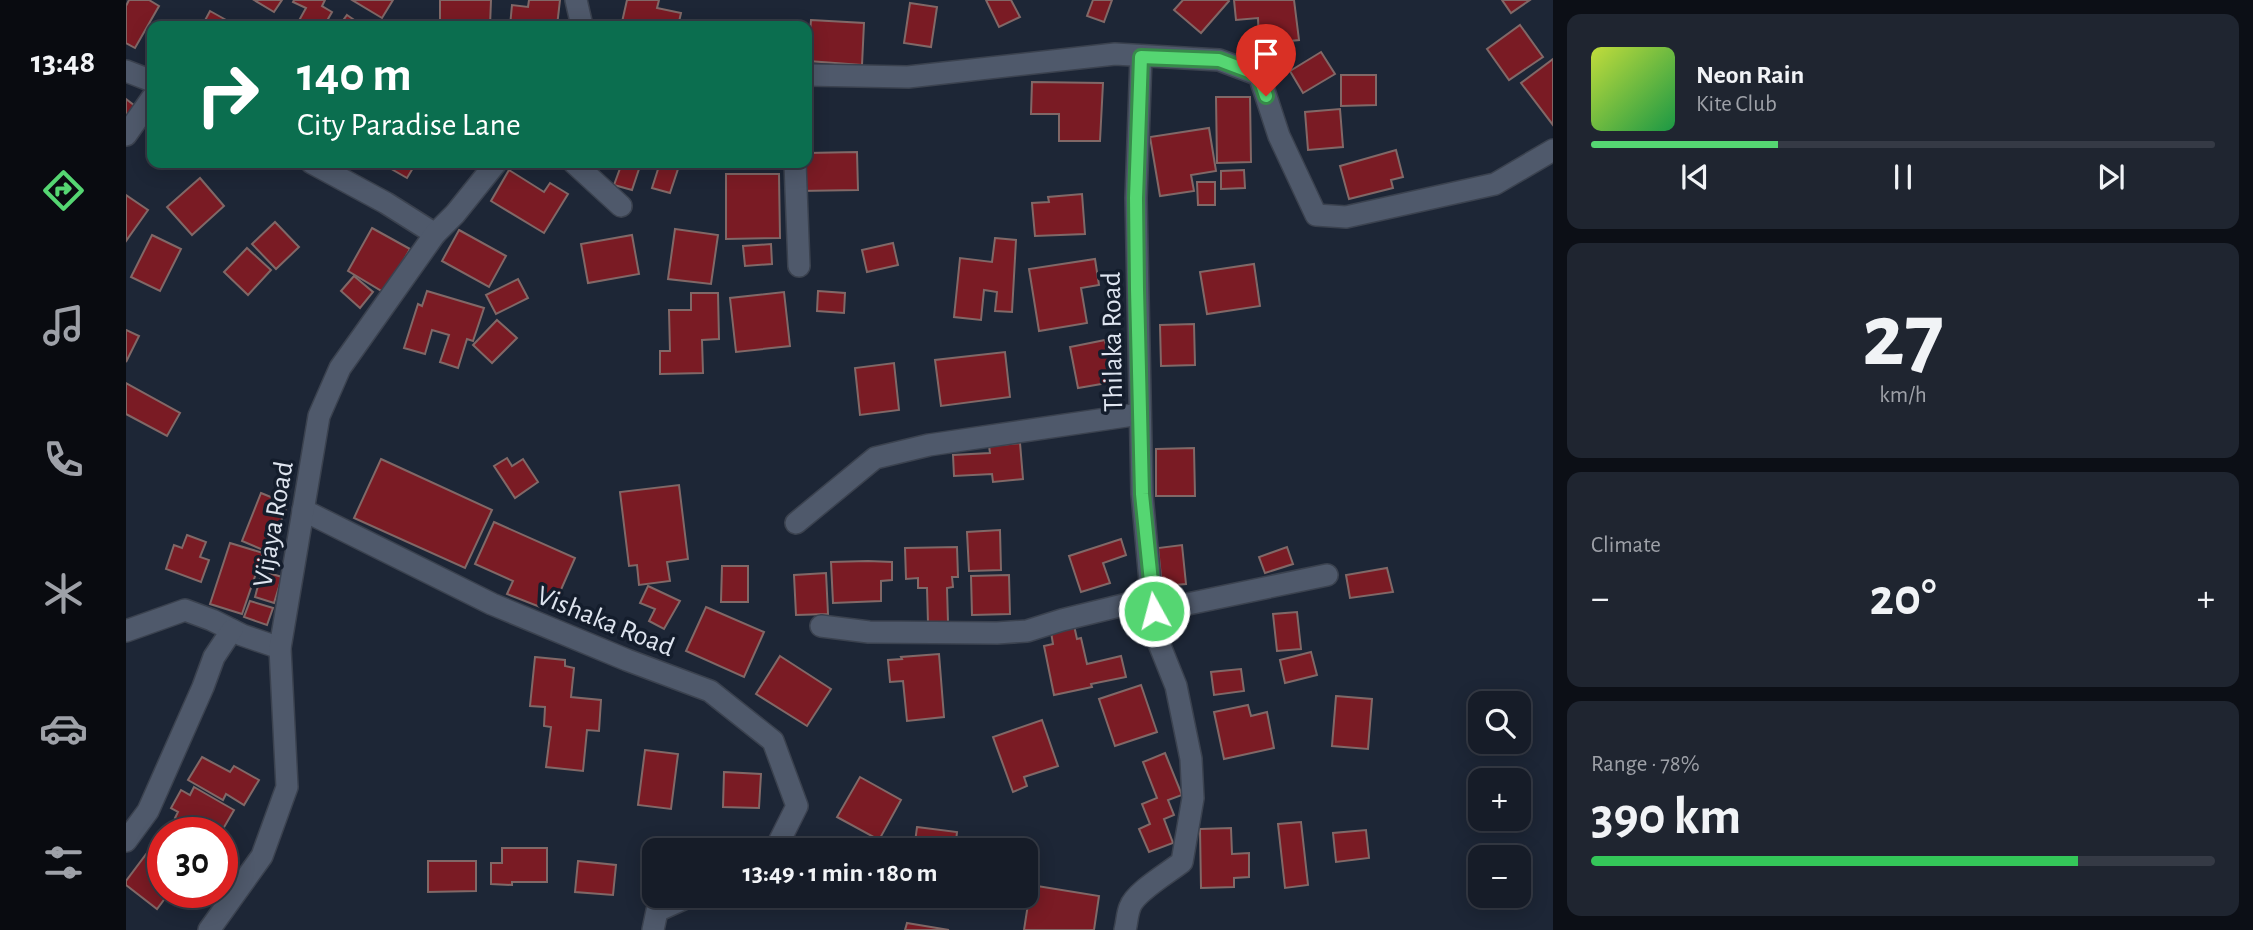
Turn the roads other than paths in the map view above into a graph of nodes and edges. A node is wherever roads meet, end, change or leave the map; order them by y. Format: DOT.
graph roads {
  1 [pos="576,0"];
  2 [pos="581,21"];
  3 [pos="1141,57"];
  4 [pos="126,71"];
  5 [pos="812,75"];
  6 [pos="147,79"];
  7 [pos="147,105"];
  8 [pos="126,135"];
  9 [pos="1553,150"];
  10 [pos="321,168"];
  11 [pos="492,168"];
  12 [pos="579,168"];
  13 [pos="795,168"];
  14 [pos="621,206"];
  15 [pos="435,234"];
  16 [pos="799,266"];
  17 [pos="1140,415"];
  18 [pos="303,510"];
  19 [pos="796,523"];
  20 [pos="1327,575"];
  21 [pos="1153,604"];
  22 [pos="821,626"];
  23 [pos="232,630"];
  24 [pos="126,631"];
  25 [pos="280,648"];
  26 [pos="781,838"];
  27 [pos="126,841"];
  28 [pos="664,908"];
  29 [pos="209,930"];
  30 [pos="653,930"];
  31 [pos="1125,930"];
  1 -- 2 [label="street"];
  3 -- 5 [label="street"];
  3 -- 9 [label="street"];
  3 -- 17 [label="street, Thilaka Road"];
  4 -- 6 [label="street"];
  7 -- 8 [label="street"];
  10 -- 15 [label="street"];
  11 -- 15 [label="street, Vijaya Road"];
  12 -- 14 [label="street"];
  13 -- 16 [label="street"];
  15 -- 18 [label="street, Vijaya Road"];
  17 -- 19 [label="street"];
  17 -- 21 [label="street, Thilaka Road"];
  18 -- 25 [label="street, Vijaya Road"];
  18 -- 26 [label="street, Vishaka Road"];
  20 -- 21 [label="street"];
  21 -- 22 [label="street"];
  21 -- 31 [label="street, Thilaka Road"];
  23 -- 24 [label="street"];
  23 -- 25 [label="street"];
  23 -- 27 [label="street"];
  25 -- 29 [label="street, Vijaya Road"];
  28 -- 30 [label="street"];
}
